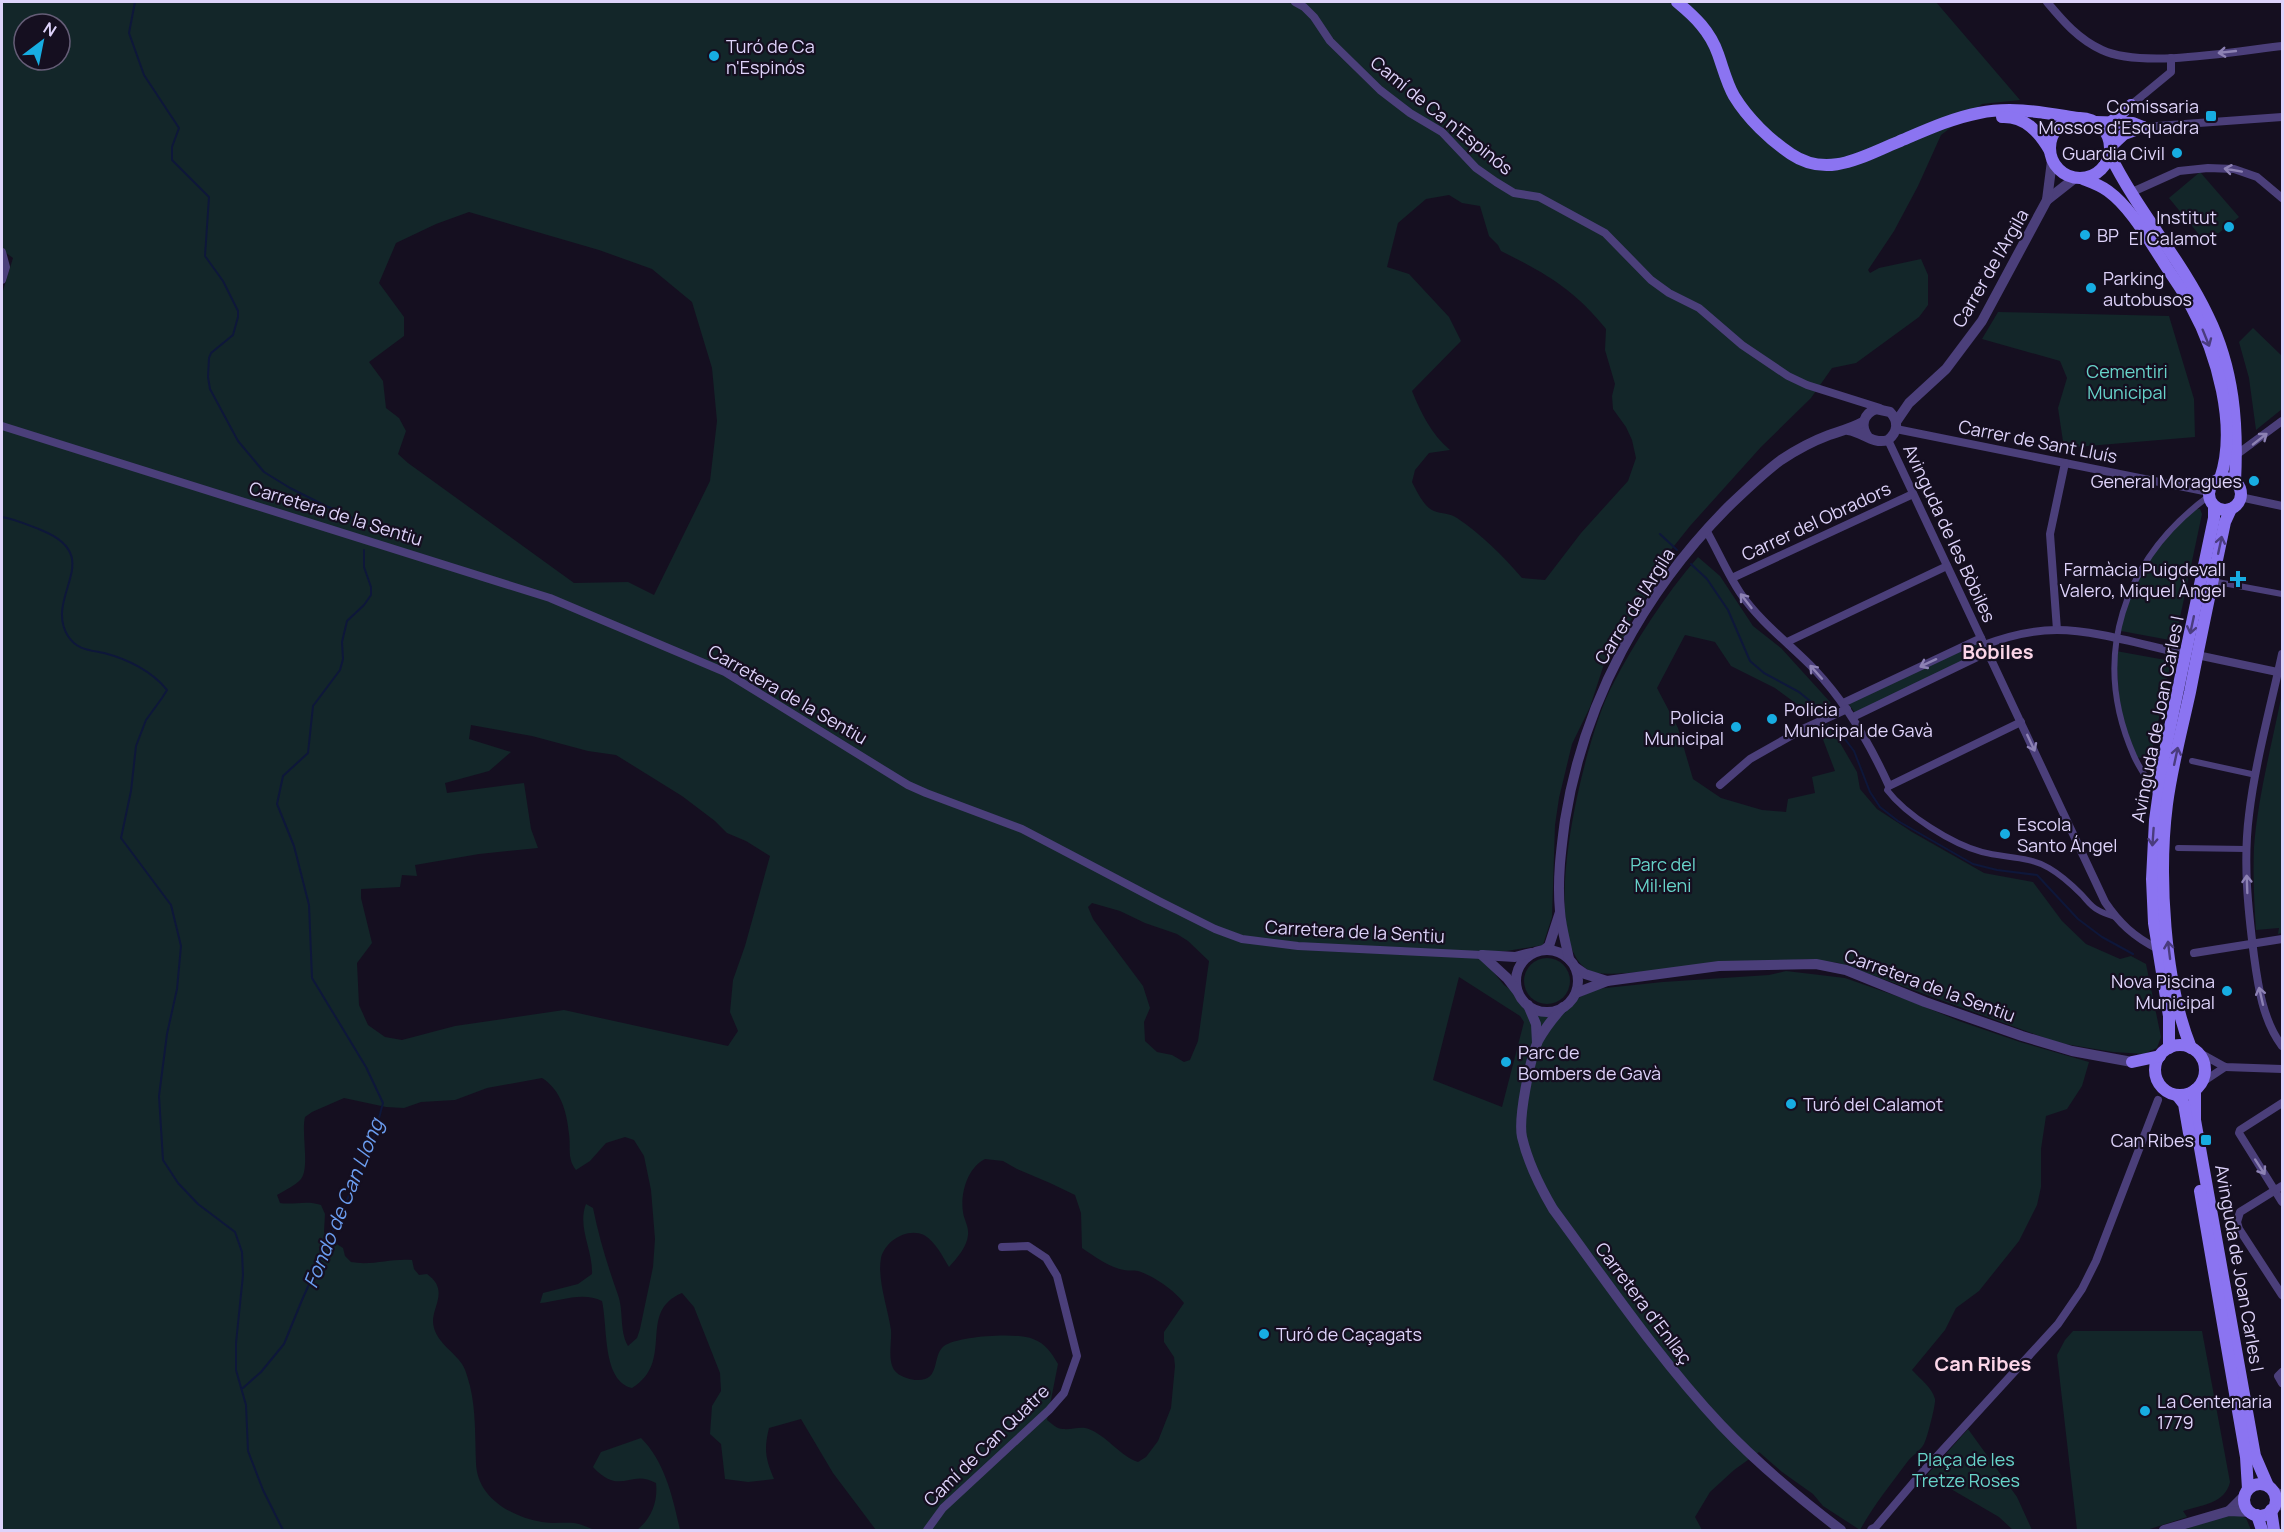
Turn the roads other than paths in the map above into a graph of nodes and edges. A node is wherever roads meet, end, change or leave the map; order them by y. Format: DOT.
graph roads {
  1 [pos="1295,2"];
  2 [pos="1668,2"];
  3 [pos="1677,2"];
  4 [pos="2047,2"];
  5 [pos="2283,46"];
  6 [pos="2171,58"];
  7 [pos="2131,105"];
  8 [pos="2283,117"];
  9 [pos="2078,118"];
  10 [pos="2095,122"];
  11 [pos="2111,122"];
  12 [pos="2138,125"];
  13 [pos="2110,151"];
  14 [pos="2051,156"];
  15 [pos="2079,178"];
  16 [pos="2130,193"];
  17 [pos="2281,196"];
  18 [pos="2047,200"];
  19 [pos="2,252"];
  20 [pos="2,280"];
  21 [pos="1857,401"];
  22 [pos="1909,403"];
  23 [pos="1885,410"];
  24 [pos="1864,420"];
  25 [pos="2283,421"];
  26 [pos="1896,425"];
  27 [pos="2,426"];
  28 [pos="1848,430"];
  29 [pos="1868,437"];
  30 [pos="1888,440"];
  31 [pos="2236,455"];
  32 [pos="2065,463"];
  33 [pos="2220,479"];
  34 [pos="2235,482"];
  35 [pos="1913,494"];
  36 [pos="2211,498"];
  37 [pos="2240,498"];
  38 [pos="2283,506"];
  39 [pos="2231,509"];
  40 [pos="1706,530"];
  41 [pos="1947,566"];
  42 [pos="1732,578"];
  43 [pos="2212,581"];
  44 [pos="2283,594"];
  45 [pos="2057,630"];
  46 [pos="2117,639"];
  47 [pos="1787,642"];
  48 [pos="1984,645"];
  49 [pos="2283,654"];
  50 [pos="2191,655"];
  51 [pos="2281,673"];
  52 [pos="1845,706"];
  53 [pos="1853,717"];
  54 [pos="2020,722"];
  55 [pos="2192,761"];
  56 [pos="2256,775"];
  57 [pos="1720,785"];
  58 [pos="1889,786"];
  59 [pos="2157,795"];
  60 [pos="2178,848"];
  61 [pos="2247,849"];
  62 [pos="1560,911"];
  63 [pos="2115,916"];
  64 [pos="2283,939"];
  65 [pos="2252,943"];
  66 [pos="2158,949"];
  67 [pos="1539,951"];
  68 [pos="2194,953"];
  69 [pos="1482,955"];
  70 [pos="1572,963"];
  71 [pos="1607,981"];
  72 [pos="1518,993"];
  73 [pos="1576,993"];
  74 [pos="1528,1005"];
  75 [pos="1563,1007"];
  76 [pos="1537,1043"];
  77 [pos="2283,1046"];
  78 [pos="2194,1050"];
  79 [pos="2164,1052"];
  80 [pos="2132,1062"];
  81 [pos="2225,1067"];
  82 [pos="2283,1070"];
  83 [pos="2158,1080"];
  84 [pos="2198,1087"];
  85 [pos="2174,1094"];
  86 [pos="2158,1100"];
  87 [pos="2283,1103"];
  88 [pos="2279,1188"];
  89 [pos="2283,1202"];
  90 [pos="1002,1247"];
  91 [pos="2283,1295"];
  92 [pos="2274,1490"];
  93 [pos="2247,1492"];
  94 [pos="2276,1508"];
  95 [pos="2229,1511"];
  96 [pos="2254,1514"];
  97 [pos="927,1530"];
  98 [pos="1841,1530"];
  99 [pos="1873,1530"];
  100 [pos="2164,1530"];
  101 [pos="2262,1530"];
  102 [pos="2274,1530"];
  1 -- 21 [label="street, Camí de Ca n'Espinós"];
  2 -- 14 [label="main road"];
  3 -- 9 [label="main road"];
  4 -- 6 [label="street"];
  5 -- 6 [label="street, one-way"];
  6 -- 7 [label="street"];
  7 -- 11 [label="main road"];
  7 -- 12 [label="main road"];
  8 -- 12 [label="street"];
  9 -- 10 [label="main road"];
  9 -- 14 [label="main road"];
  10 -- 11 [label="main road"];
  10 -- 13 [label="main road"];
  11 -- 12 [label="main road"];
  12 -- 13 [label="main road"];
  13 -- 15 [label="main road"];
  13 -- 16 [label="main road"];
  14 -- 15 [label="main road"];
  14 -- 18 [label="street, Carrer de l'Argila"];
  15 -- 18 [label="street, Carrer de l'Argila"];
  15 -- 33 [label="main road, one-way"];
  17 -- 16 [label="street, one-way"];
  16 -- 31 [label="main road"];
  18 -- 22 [label="street, Carrer de l'Argila"];
  19 -- 20 [label="street"];
  21 -- 23 [label="street, Camí de Ca n'Espinós"];
  21 -- 24 [label="street"];
  22 -- 23 [label="street, Carrer de l'Argila"];
  22 -- 26 [label="street, Carrer de l'Argila"];
  23 -- 24 [label="street"];
  23 -- 26 [label="street"];
  24 -- 28 [label="street, Carrer de l'Argila"];
  24 -- 29 [label="street"];
  31 -- 25 [label="street, one-way"];
  26 -- 30 [label="street"];
  26 -- 32 [label="street, Carrer de Sant Lluís"];
  27 -- 69 [label="street, Carretera de la Sentiu"];
  28 -- 29 [label="street"];
  28 -- 40 [label="street, Carrer de l'Argila"];
  29 -- 30 [label="street"];
  30 -- 35 [label="street, Avinguda de les Bòbiles"];
  31 -- 34 [label="main road"];
  32 -- 36 [label="street, Carrer de Sant Lluís"];
  32 -- 45 [label="street"];
  33 -- 34 [label="main road"];
  33 -- 36 [label="main road"];
  34 -- 37 [label="main road"];
  35 -- 41 [label="street, Avinguda de les Bòbiles"];
  35 -- 42 [label="street, Carrer del Obradors"];
  36 -- 39 [label="main road"];
  36 -- 46 [label="street"];
  36 -- 50 [label="main road, Avinguda de Joan Carles I, one-way"];
  37 -- 38 [label="street"];
  37 -- 39 [label="main road"];
  43 -- 39 [label="main road, Avinguda de Joan Carles I, one-way"];
  40 -- 42 [label="street"];
  40 -- 62 [label="street, Carrer de l'Argila"];
  41 -- 47 [label="street"];
  41 -- 48 [label="street, Avinguda de les Bòbiles"];
  47 -- 42 [label="street, one-way"];
  43 -- 44 [label="street"];
  43 -- 50 [label="main road, Avinguda de Joan Carles I"];
  45 -- 46 [label="street"];
  45 -- 48 [label="street"];
  46 -- 50 [label="street"];
  46 -- 59 [label="street"];
  52 -- 47 [label="street, one-way"];
  48 -- 52 [label="street, one-way"];
  48 -- 53 [label="street"];
  48 -- 54 [label="street, Avinguda de les Bòbiles"];
  49 -- 51 [label="street"];
  50 -- 51 [label="street"];
  50 -- 59 [label="main road, Avinguda de Joan Carles I"];
  78 -- 50 [label="main road, Avinguda de Joan Carles I, one-way"];
  51 -- 56 [label="street"];
  52 -- 53 [label="street"];
  52 -- 57 [label="street"];
  53 -- 58 [label="street"];
  54 -- 58 [label="street"];
  54 -- 63 [label="street, Avinguda de les Bòbiles, one-way"];
  55 -- 56 [label="street"];
  56 -- 61 [label="street"];
  58 -- 63 [label="street"];
  59 -- 66 [label="main road, Avinguda de Joan Carles I, one-way"];
  60 -- 61 [label="street"];
  65 -- 61 [label="street, one-way"];
  62 -- 67 [label="street, Carrer de l'Argila"];
  62 -- 70 [label="street, Carrer de l'Argila"];
  63 -- 66 [label="street, Avinguda de les Bòbiles"];
  64 -- 65 [label="street"];
  65 -- 68 [label="street"];
  77 -- 65 [label="street, one-way"];
  66 -- 79 [label="main road, Avinguda de Joan Carles I"];
  67 -- 69 [label="street, Carretera de la Sentiu"];
  67 -- 70 [label="street"];
  67 -- 72 [label="street"];
  69 -- 72 [label="street"];
  70 -- 71 [label="street, Carretera de la Sentiu"];
  70 -- 73 [label="street"];
  71 -- 73 [label="street, Carretera de la Sentiu"];
  71 -- 80 [label="street, Carretera de la Sentiu"];
  72 -- 74 [label="street"];
  73 -- 75 [label="street"];
  74 -- 75 [label="street"];
  74 -- 76 [label="street, Carretera d'Enllaç"];
  75 -- 76 [label="street, Carretera d'Enllaç"];
  76 -- 98 [label="street, Carretera d'Enllaç"];
  78 -- 79 [label="main road"];
  78 -- 81 [label="street"];
  78 -- 84 [label="main road"];
  79 -- 80 [label="main road"];
  79 -- 83 [label="main road"];
  80 -- 83 [label="main road"];
  81 -- 82 [label="street"];
  81 -- 84 [label="street"];
  83 -- 85 [label="main road"];
  83 -- 86 [label="main road"];
  84 -- 85 [label="main road"];
  84 -- 92 [label="main road, Avinguda de Joan Carles I"];
  85 -- 86 [label="main road"];
  85 -- 93 [label="main road, Avinguda de Joan Carles I"];
  86 -- 99 [label="street"];
  87 -- 88 [label="street, one-way"];
  88 -- 89 [label="street"];
  88 -- 91 [label="street"];
  90 -- 97 [label="street, Camí de Can Quatre"];
  92 -- 93 [label="main road"];
  92 -- 94 [label="main road"];
  93 -- 95 [label="street"];
  93 -- 96 [label="main road"];
  94 -- 96 [label="main road"];
  94 -- 102 [label="main road"];
  95 -- 96 [label="street"];
  95 -- 100 [label="street"];
  96 -- 101 [label="main road"];
}
